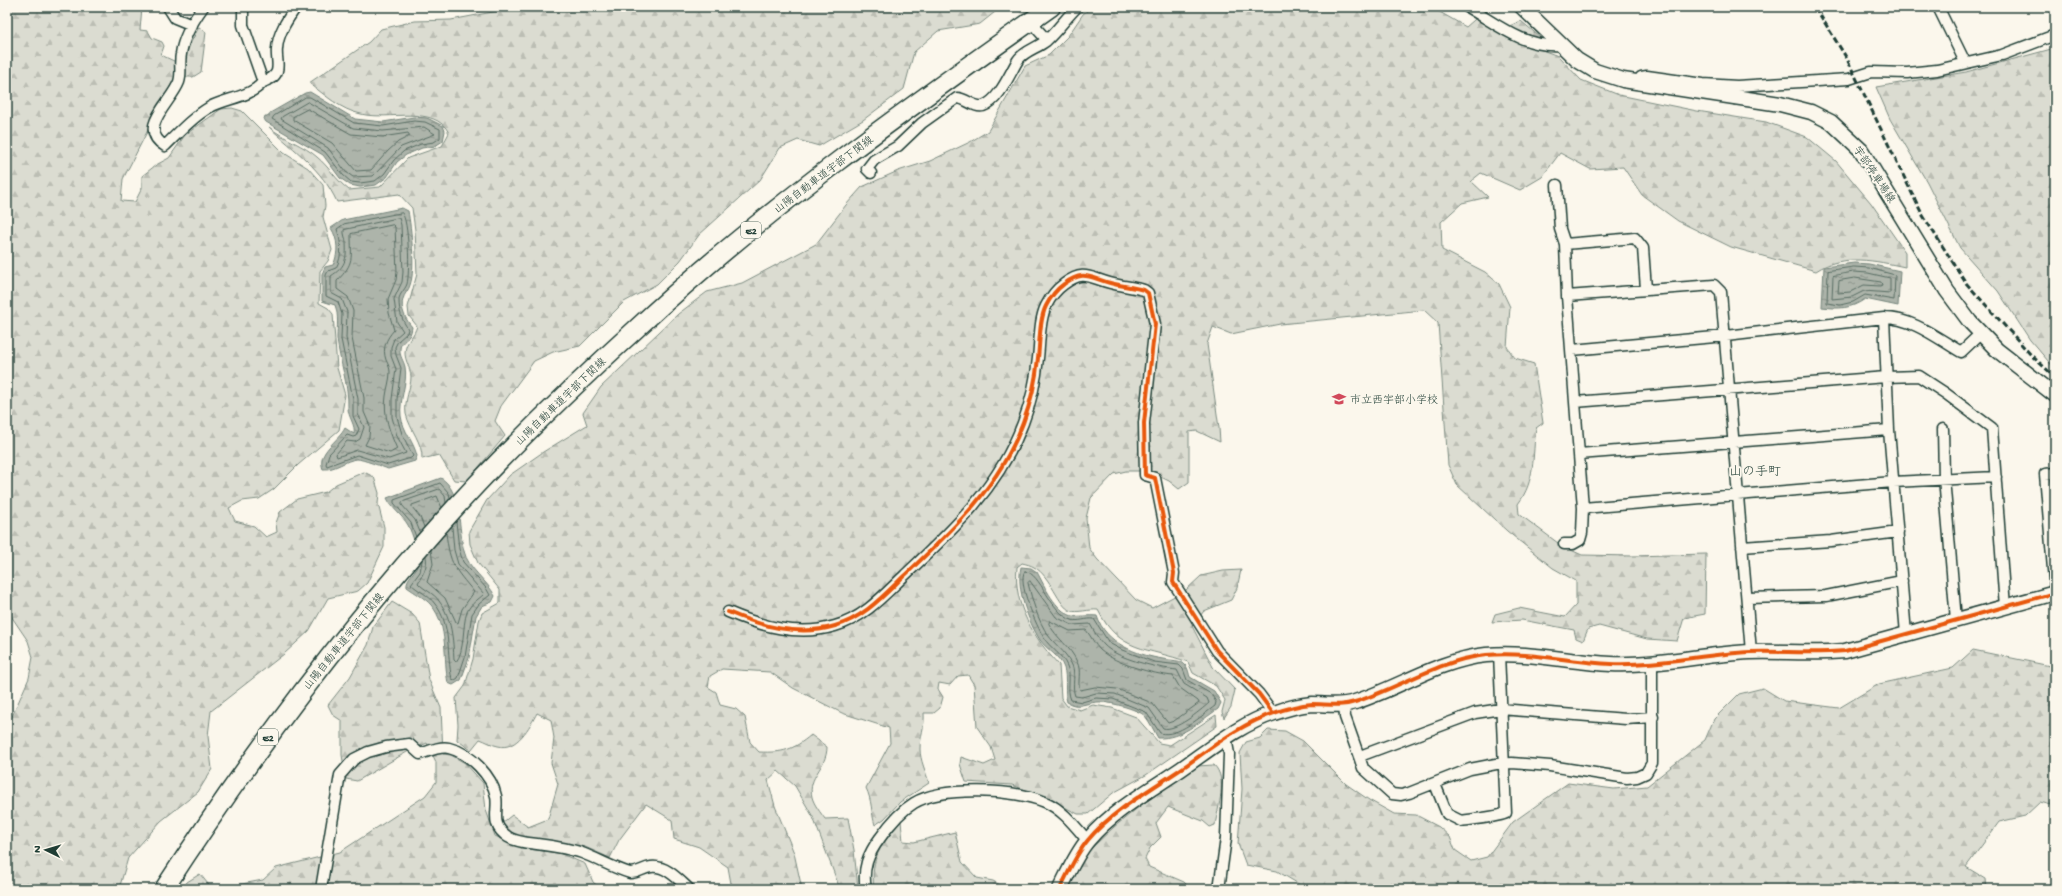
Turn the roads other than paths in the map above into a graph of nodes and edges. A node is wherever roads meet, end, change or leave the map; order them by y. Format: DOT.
graph roads {
  1 [pos="168,7"];
  2 [pos="203,7"];
  3 [pos="243,7"];
  4 [pos="296,7"];
  5 [pos="1051,7"];
  6 [pos="1077,7"];
  7 [pos="1467,7"];
  8 [pos="1522,7"];
  9 [pos="1938,7"];
  10 [pos="192,24"];
  11 [pos="1038,29"];
  12 [pos="2055,35"];
  13 [pos="1047,40"];
  14 [pos="1560,45"];
  15 [pos="1966,62"];
  16 [pos="263,82"];
  17 [pos="1638,83"];
  18 [pos="871,173"];
  19 [pos="1557,185"];
  20 [pos="1565,244"];
  21 [pos="1646,289"];
  22 [pos="1567,296"];
  23 [pos="1884,318"];
  24 [pos="1980,334"];
  25 [pos="1726,336"];
  26 [pos="1572,350"];
  27 [pos="1886,377"];
  28 [pos="1730,390"];
  29 [pos="2055,395"];
  30 [pos="1575,402"];
  31 [pos="1942,429"];
  32 [pos="1889,430"];
  33 [pos="1734,443"];
  34 [pos="1579,454"];
  35 [pos="2055,473"];
  36 [pos="1996,477"];
  37 [pos="1944,478"];
  38 [pos="1894,482"];
  39 [pos="1738,494"];
  40 [pos="1583,508"];
  41 [pos="1898,532"];
  42 [pos="1564,544"];
  43 [pos="1742,547"];
  44 [pos="2053,559"];
  45 [pos="1902,582"];
  46 [pos="2055,593"];
  47 [pos="1746,598"];
  48 [pos="2005,607"];
  49 [pos="728,612"];
  50 [pos="1956,620"];
  51 [pos="1906,634"];
  52 [pos="1751,652"];
  53 [pos="1499,654"];
  54 [pos="1652,662"];
  55 [pos="1344,704"];
  56 [pos="1501,709"];
  57 [pos="1273,713"];
  58 [pos="1653,717"];
  59 [pos="1226,738"];
  60 [pos="1360,756"];
  61 [pos="1504,763"];
  62 [pos="1435,784"];
  63 [pos="1087,840"];
  64 [pos="164,889"];
  65 [pos="321,889"];
  66 [pos="689,889"];
  67 [pos="866,889"];
  68 [pos="1060,889"];
  69 [pos="1219,889"];
  1 -- 10 [label="street"];
  2 -- 10 [label="street"];
  3 -- 16 [label="street"];
  4 -- 16 [label="street"];
  5 -- 64 [label="highway, 山陽自動車道宇部下関線 / E2"];
  6 -- 13 [label="street"];
  7 -- 14 [label="street"];
  8 -- 14 [label="street, 宇部停車場線"];
  9 -- 15 [label="street"];
  10 -- 16 [label="street"];
  11 -- 13 [label="street"];
  12 -- 15 [label="street"];
  13 -- 18 [label="street"];
  14 -- 17 [label="street, 宇部停車場線"];
  15 -- 17 [label="street"];
  17 -- 24 [label="street, 宇部停車場線"];
  19 -- 20 [label="street"];
  20 -- 21 [label="street"];
  20 -- 22 [label="street"];
  21 -- 22 [label="street"];
  21 -- 25 [label="street"];
  22 -- 26 [label="street"];
  23 -- 24 [label="street"];
  23 -- 25 [label="street"];
  23 -- 27 [label="street"];
  24 -- 29 [label="street, 宇部停車場線"];
  25 -- 26 [label="street"];
  25 -- 28 [label="street"];
  26 -- 30 [label="street"];
  27 -- 28 [label="street"];
  27 -- 32 [label="street"];
  27 -- 36 [label="street"];
  28 -- 30 [label="street"];
  28 -- 33 [label="street"];
  30 -- 34 [label="street"];
  31 -- 37 [label="street"];
  32 -- 33 [label="street"];
  32 -- 38 [label="street"];
  33 -- 34 [label="street"];
  33 -- 39 [label="street"];
  34 -- 40 [label="street"];
  35 -- 44 [label="street"];
  36 -- 37 [label="street"];
  36 -- 48 [label="street"];
  37 -- 38 [label="street"];
  37 -- 50 [label="street"];
  38 -- 39 [label="street"];
  38 -- 41 [label="street"];
  39 -- 40 [label="street"];
  39 -- 43 [label="street"];
  40 -- 42 [label="street"];
  41 -- 43 [label="street"];
  41 -- 45 [label="street"];
  43 -- 47 [label="street"];
  44 -- 46 [label="street"];
  45 -- 47 [label="street"];
  45 -- 51 [label="street"];
  46 -- 48 [label="street"];
  47 -- 52 [label="street"];
  48 -- 50 [label="street"];
  49 -- 57 [label="street"];
  50 -- 51 [label="street"];
  51 -- 52 [label="street"];
  52 -- 54 [label="street"];
  53 -- 54 [label="street"];
  53 -- 55 [label="street"];
  53 -- 56 [label="street"];
  54 -- 58 [label="street"];
  55 -- 57 [label="street"];
  55 -- 60 [label="street"];
  56 -- 58 [label="street"];
  56 -- 60 [label="street"];
  56 -- 61 [label="street"];
  57 -- 59 [label="street"];
  58 -- 61 [label="street"];
  59 -- 63 [label="street"];
  59 -- 69 [label="street"];
  60 -- 62 [label="street"];
  61 -- 62 [label="street"];
  61 -- 62 [label="street"];
  63 -- 67 [label="street"];
  63 -- 68 [label="street"];
  65 -- 66 [label="street"];
}
